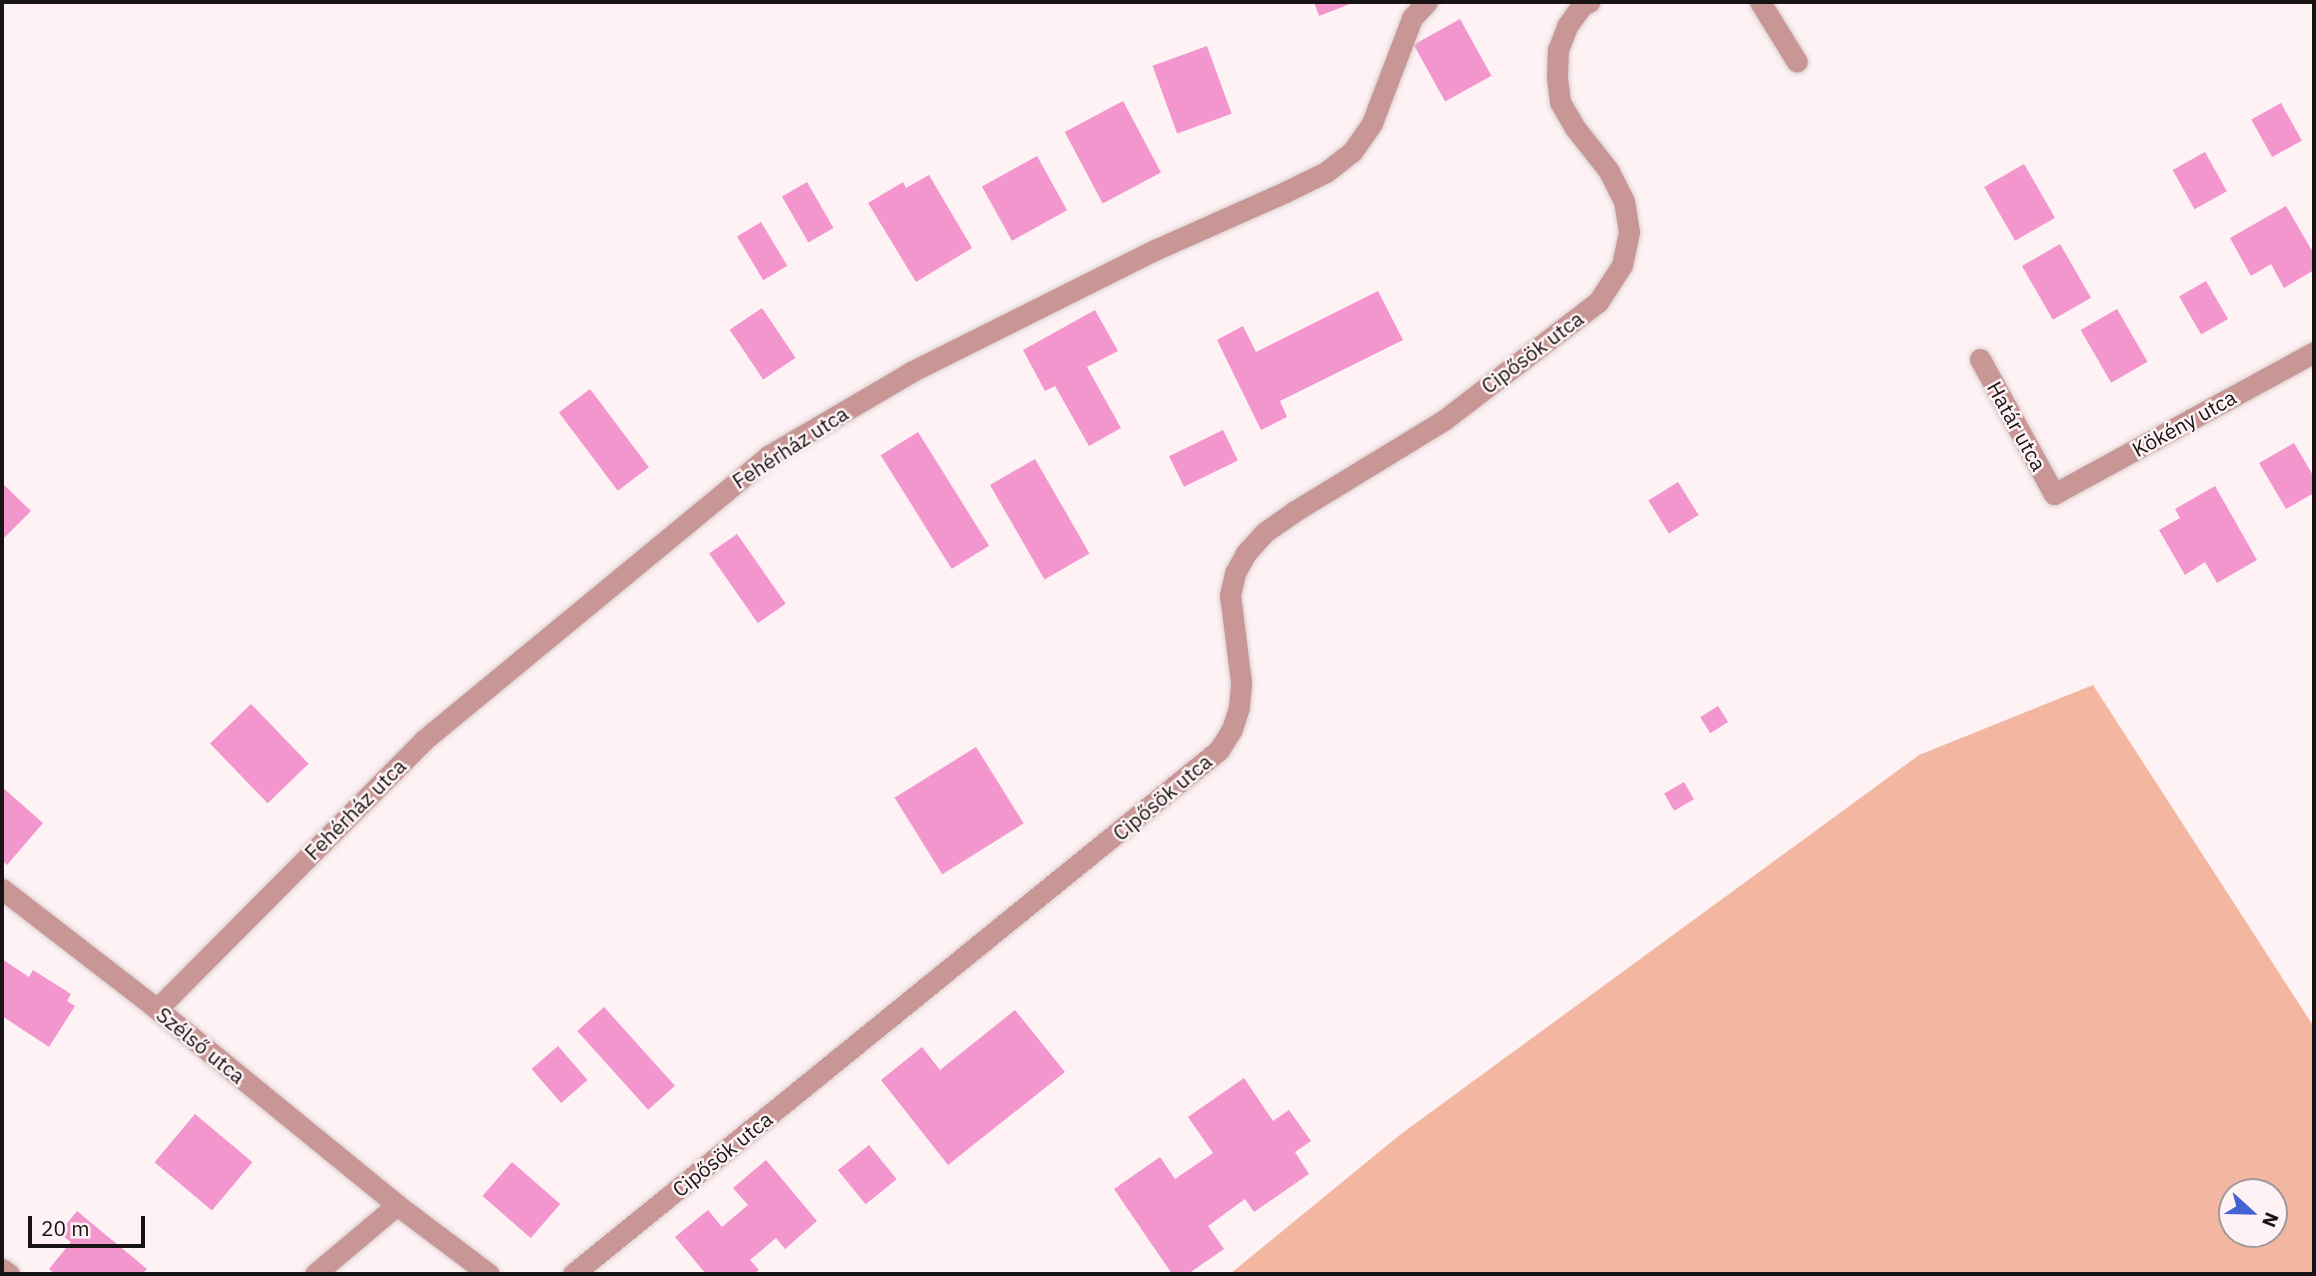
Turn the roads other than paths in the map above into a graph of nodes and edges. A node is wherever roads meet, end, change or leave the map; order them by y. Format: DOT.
graph roads {
  1 [pos="1427,2"];
  2 [pos="1589,2"];
  3 [pos="1760,2"];
  4 [pos="1797,62"];
  5 [pos="2314,352"];
  6 [pos="1980,359"];
  7 [pos="2054,494"];
  8 [pos="2,889"];
  9 [pos="157,1009"];
  10 [pos="397,1205"];
  11 [pos="2,1269"];
  12 [pos="9,1274"];
  13 [pos="315,1274"];
  14 [pos="489,1274"];
  15 [pos="573,1274"];
  1 -- 9 [label="street, Fehérház utca"];
  2 -- 15 [label="street, Cipősök utca"];
  3 -- 4 [label="street"];
  5 -- 7 [label="street, Kökény utca"];
  6 -- 7 [label="street, Határ utca"];
  8 -- 9 [label="street, Szélső utca"];
  9 -- 10 [label="street, Szélső utca"];
  10 -- 13 [label="street"];
  10 -- 14 [label="street, Szélső utca"];
  11 -- 12 [label="street"];
}
